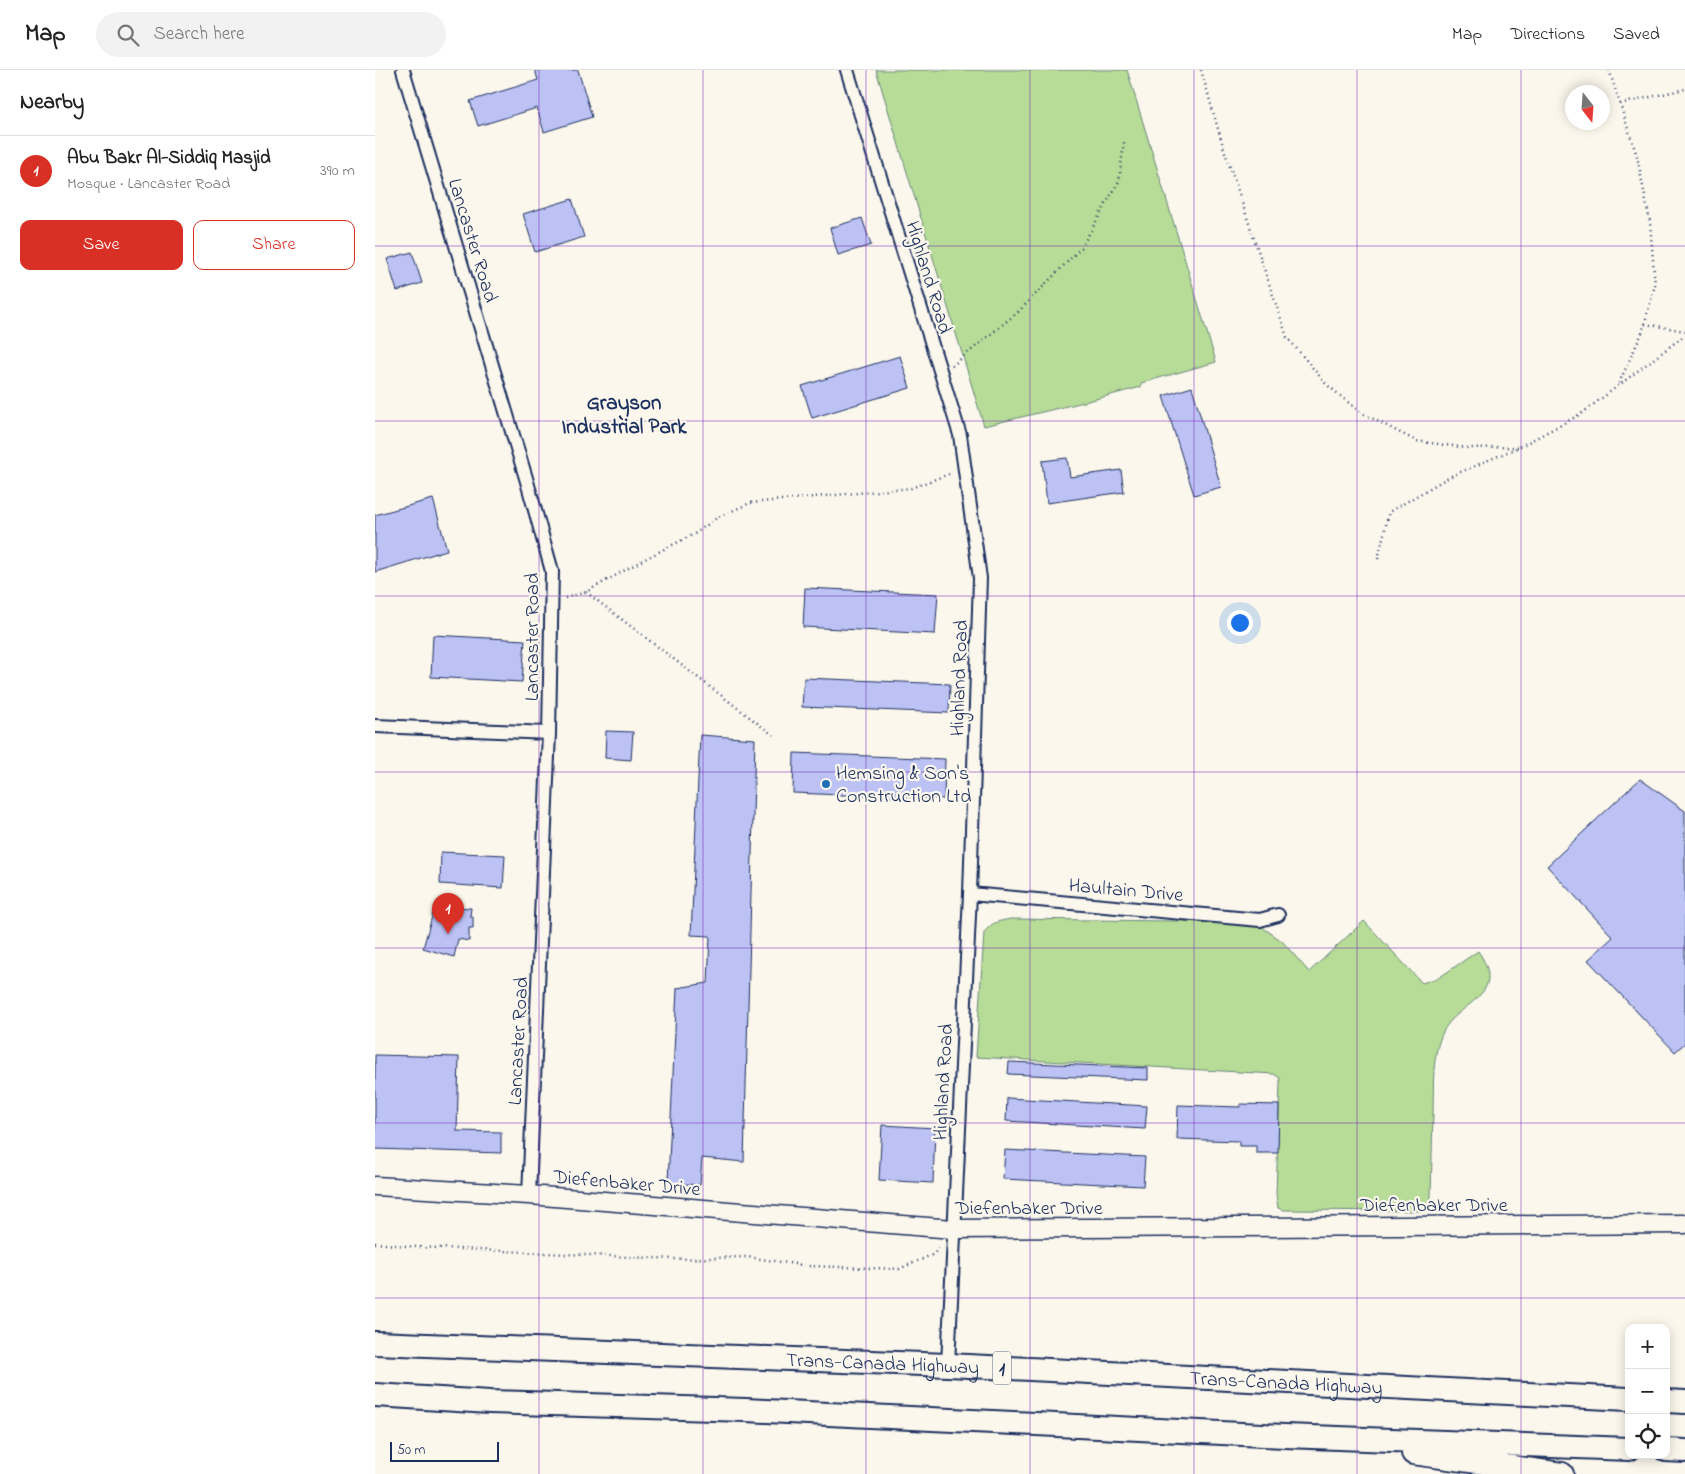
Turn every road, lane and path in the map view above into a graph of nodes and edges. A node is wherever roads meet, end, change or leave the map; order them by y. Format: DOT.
graph roads {
  1 [pos="403,70"];
  2 [pos="847,70"];
  3 [pos="1201,70"];
  4 [pos="1609,70"];
  5 [pos="1685,90"];
  6 [pos="1620,104"];
  7 [pos="1124,142"];
  8 [pos="1645,324"];
  9 [pos="1685,331"];
  10 [pos="1685,335"];
  11 [pos="941,375"];
  12 [pos="1617,387"];
  13 [pos="1519,447"];
  14 [pos="964,466"];
  15 [pos="1378,559"];
  16 [pos="586,592"];
  17 [pos="551,602"];
  18 [pos="375,726"];
  19 [pos="549,733"];
  20 [pos="773,734"];
  21 [pos="970,894"];
  22 [pos="1279,915"];
  23 [pos="375,1186"];
  24 [pos="529,1195"];
  25 [pos="1685,1224"];
  26 [pos="953,1229"];
  27 [pos="375,1243"];
  28 [pos="375,1343"];
  29 [pos="948,1365"];
  30 [pos="375,1395"];
  31 [pos="1625,1399"];
  32 [pos="1670,1401"];
  33 [pos="1685,1402"];
  34 [pos="1285,1436"];
  35 [pos="1625,1449"];
  36 [pos="1670,1450"];
  37 [pos="1685,1451"];
  38 [pos="1562,1474"];
  1 -- 17 [label="street, Lancaster Road"];
  2 -- 11 [label="street, Highland Road"];
  3 -- 13 [label="path"];
  4 -- 6 [label="path"];
  5 -- 6 [label="path"];
  6 -- 8 [label="path"];
  7 -- 11 [label="path"];
  8 -- 9 [label="path"];
  8 -- 12 [label="path"];
  10 -- 12 [label="path"];
  11 -- 14 [label="street, Highland Road"];
  12 -- 13 [label="path"];
  13 -- 15 [label="path"];
  14 -- 16 [label="path"];
  14 -- 21 [label="street, Highland Road"];
  16 -- 17 [label="path"];
  16 -- 20 [label="path"];
  17 -- 19 [label="street, Lancaster Road"];
  18 -- 19 [label="street"];
  19 -- 24 [label="street, Lancaster Road"];
  21 -- 22 [label="street, Haultain Drive"];
  21 -- 26 [label="street, Highland Road"];
  23 -- 24 [label="street, Diefenbaker Drive"];
  24 -- 26 [label="street, Diefenbaker Drive"];
  25 -- 26 [label="street, Diefenbaker Drive"];
  26 -- 27 [label="path"];
  26 -- 29 [label="street, Highland Road"];
  28 -- 29 [label="highway, Trans-Canada Highway / 1"];
  29 -- 31 [label="highway, Trans-Canada Highway / 1"];
  30 -- 34 [label="highway"];
  32 -- 33 [label="highway"];
  34 -- 35 [label="highway"];
  34 -- 38 [label="highway"];
  36 -- 37 [label="highway"];
}
